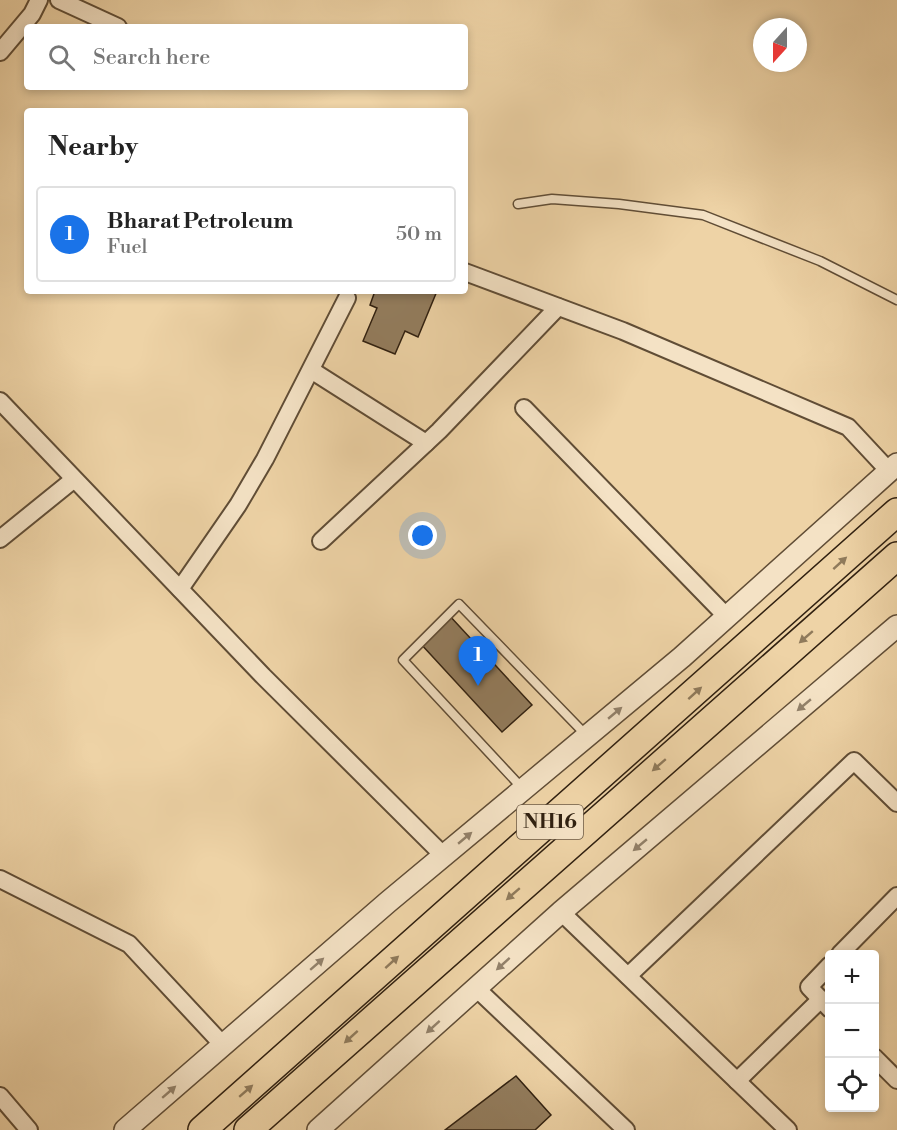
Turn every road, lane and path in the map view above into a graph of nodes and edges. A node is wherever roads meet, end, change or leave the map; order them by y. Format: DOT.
graph roads {
  1 [pos="39,0"];
  2 [pos="59,0"];
  3 [pos="111,24"];
  4 [pos="0,52"];
  5 [pos="518,204"];
  6 [pos="468,273"];
  7 [pos="347,298"];
  8 [pos="897,300"];
  9 [pos="558,307"];
  10 [pos="311,370"];
  11 [pos="0,401"];
  12 [pos="524,408"];
  13 [pos="426,443"];
  14 [pos="893,467"];
  15 [pos="73,480"];
  16 [pos="897,513"];
  17 [pos="0,539"];
  18 [pos="321,541"];
  19 [pos="897,556"];
  20 [pos="180,589"];
  21 [pos="727,617"];
  22 [pos="897,626"];
  23 [pos="587,736"];
  24 [pos="524,789"];
  25 [pos="897,803"];
  26 [pos="444,856"];
  27 [pos="0,879"];
  28 [pos="897,896"];
  29 [pos="561,912"];
  30 [pos="844,950"];
  31 [pos="825,970"];
  32 [pos="628,975"];
  33 [pos="476,988"];
  34 [pos="825,1004"];
  35 [pos="224,1045"];
  36 [pos="876,1058"];
  37 [pos="897,1080"];
  38 [pos="737,1081"];
  39 [pos="0,1096"];
  40 [pos="320,1129"];
  41 [pos="29,1130"];
  42 [pos="125,1130"];
  43 [pos="202,1130"];
  44 [pos="248,1130"];
  45 [pos="626,1130"];
  46 [pos="788,1130"];
  1 -- 4 [label="street"];
  2 -- 3 [label="street"];
  5 -- 8 [label="lane"];
  6 -- 9 [label="street"];
  7 -- 10 [label="street"];
  9 -- 13 [label="street"];
  9 -- 14 [label="street"];
  10 -- 13 [label="street"];
  10 -- 20 [label="street"];
  11 -- 15 [label="street"];
  12 -- 21 [label="street"];
  13 -- 18 [label="street"];
  14 -- 21 [label="street"];
  15 -- 17 [label="street"];
  15 -- 20 [label="street"];
  43 -- 16 [label="highway, NH16, one-way"];
  19 -- 44 [label="highway, NH16, one-way"];
  20 -- 26 [label="street"];
  23 -- 21 [label="street, one-way"];
  22 -- 29 [label="street, one-way"];
  23 -- 24 [label="street"];
  23 -- 24 [label="lane"];
  26 -- 24 [label="street, one-way"];
  25 -- 32 [label="street"];
  35 -- 26 [label="street, one-way"];
  27 -- 35 [label="street"];
  28 -- 30 [label="street"];
  29 -- 32 [label="street"];
  29 -- 33 [label="street, one-way"];
  31 -- 34 [label="street"];
  32 -- 38 [label="street"];
  33 -- 40 [label="street, one-way"];
  33 -- 45 [label="street"];
  34 -- 38 [label="street"];
  42 -- 35 [label="street, one-way"];
  36 -- 37 [label="street"];
  38 -- 46 [label="street"];
  39 -- 41 [label="street"];
}
